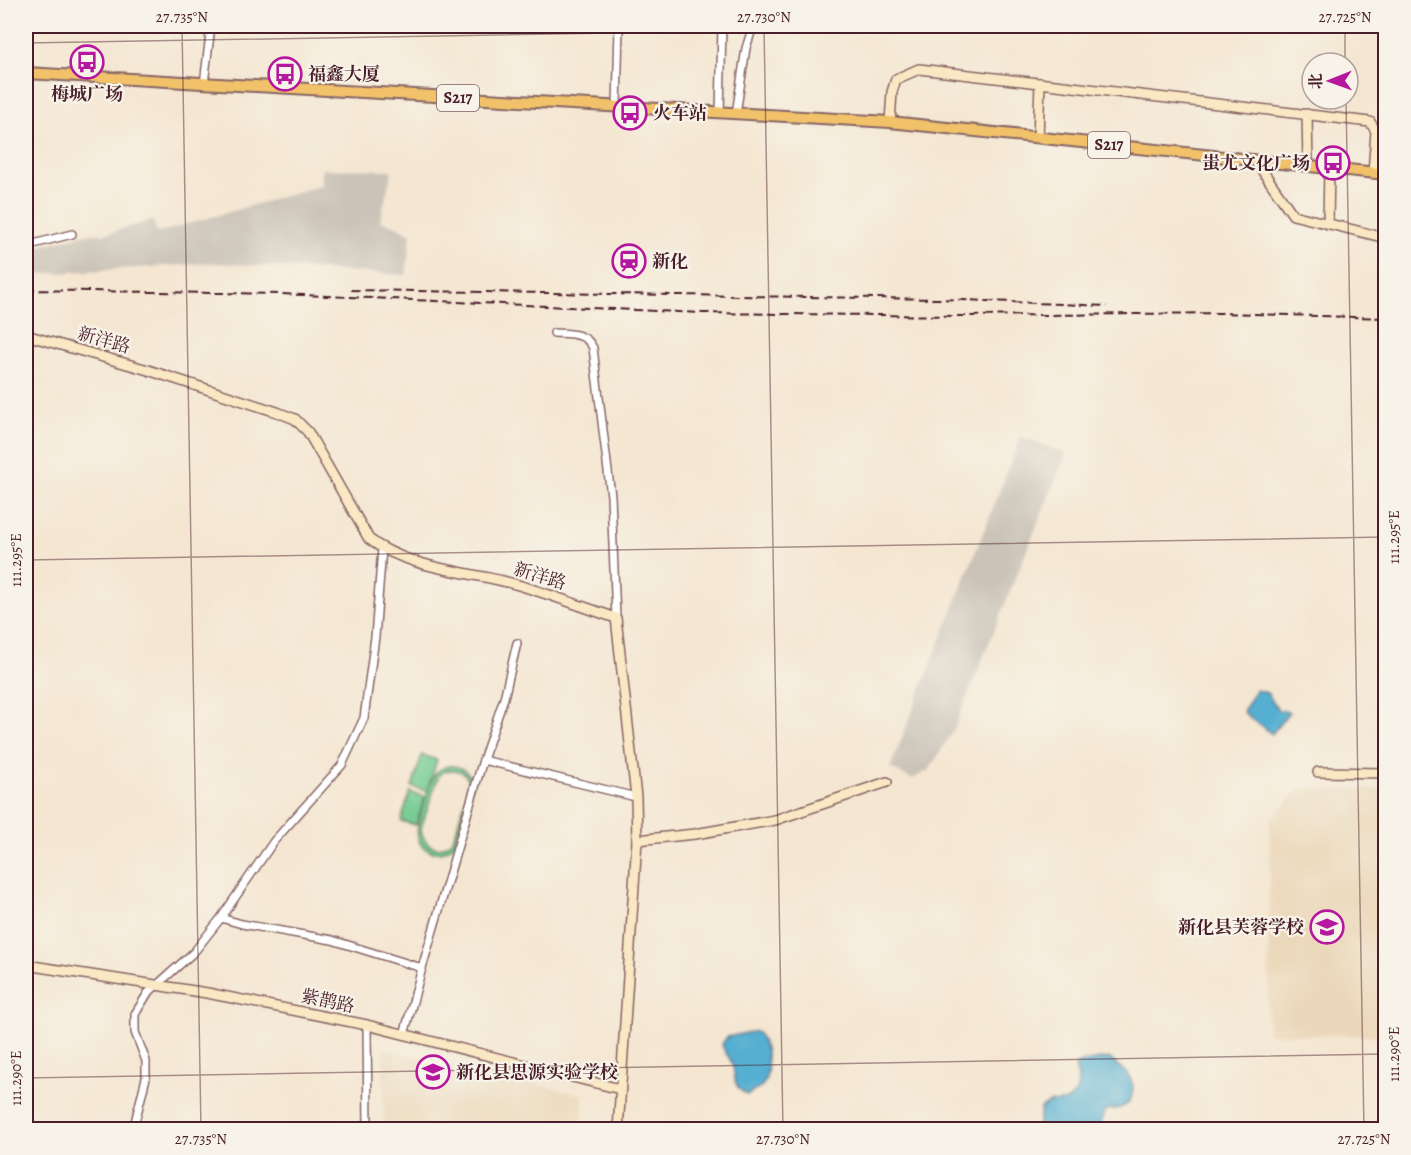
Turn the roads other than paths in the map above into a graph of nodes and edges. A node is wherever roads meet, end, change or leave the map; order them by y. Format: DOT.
graph roads {
  1 [pos="211,26"];
  2 [pos="620,26"];
  3 [pos="722,26"];
  4 [pos="753,26"];
  5 [pos="26,74"];
  6 [pos="1040,83"];
  7 [pos="204,84"];
  8 [pos="617,107"];
  9 [pos="720,113"];
  10 [pos="735,114"];
  11 [pos="1307,114"];
  12 [pos="890,122"];
  13 [pos="1038,138"];
  14 [pos="1255,160"];
  15 [pos="1308,166"];
  16 [pos="1329,168"];
  17 [pos="1373,173"];
  18 [pos="1386,174"];
  19 [pos="1328,224"];
  20 [pos="72,234"];
  21 [pos="1386,238"];
  22 [pos="26,246"];
  23 [pos="554,333"];
  24 [pos="26,335"];
  25 [pos="382,549"];
  26 [pos="616,618"];
  27 [pos="517,643"];
  28 [pos="483,760"];
  29 [pos="1318,772"];
  30 [pos="1386,773"];
  31 [pos="887,782"];
  32 [pos="636,796"];
  33 [pos="637,840"];
  34 [pos="221,918"];
  35 [pos="26,964"];
  36 [pos="422,968"];
  37 [pos="156,985"];
  38 [pos="367,1025"];
  39 [pos="404,1035"];
  40 [pos="620,1089"];
  41 [pos="133,1130"];
  42 [pos="368,1130"];
  43 [pos="618,1130"];
  1 -- 7 [label="street"];
  2 -- 8 [label="street"];
  3 -- 9 [label="street"];
  4 -- 10 [label="street"];
  5 -- 7 [label="main road, S217"];
  6 -- 11 [label="street"];
  6 -- 12 [label="street"];
  6 -- 13 [label="street"];
  7 -- 8 [label="main road, S217"];
  8 -- 9 [label="main road, S217"];
  9 -- 10 [label="main road, S217"];
  10 -- 12 [label="main road, S217"];
  11 -- 15 [label="street"];
  11 -- 17 [label="street"];
  12 -- 13 [label="main road, S217"];
  13 -- 14 [label="main road, S217"];
  14 -- 15 [label="main road, S217"];
  14 -- 19 [label="street"];
  15 -- 16 [label="main road, S217"];
  16 -- 17 [label="main road, S217"];
  16 -- 19 [label="street"];
  17 -- 18 [label="main road, S217"];
  19 -- 21 [label="street"];
  20 -- 22 [label="street"];
  23 -- 26 [label="street"];
  24 -- 25 [label="street, 新洋路"];
  25 -- 26 [label="street, 新洋路"];
  25 -- 34 [label="street"];
  26 -- 32 [label="street"];
  27 -- 28 [label="street"];
  28 -- 32 [label="street"];
  28 -- 36 [label="street"];
  29 -- 30 [label="street"];
  31 -- 33 [label="street"];
  32 -- 33 [label="street"];
  33 -- 40 [label="street"];
  34 -- 36 [label="street"];
  34 -- 37 [label="street"];
  35 -- 37 [label="street, 紫鹊路"];
  36 -- 39 [label="street"];
  37 -- 38 [label="street, 紫鹊路"];
  37 -- 41 [label="street"];
  38 -- 39 [label="street, 紫鹊路"];
  38 -- 42 [label="street"];
  39 -- 40 [label="street, 紫鹊路"];
  40 -- 43 [label="street"];
}
